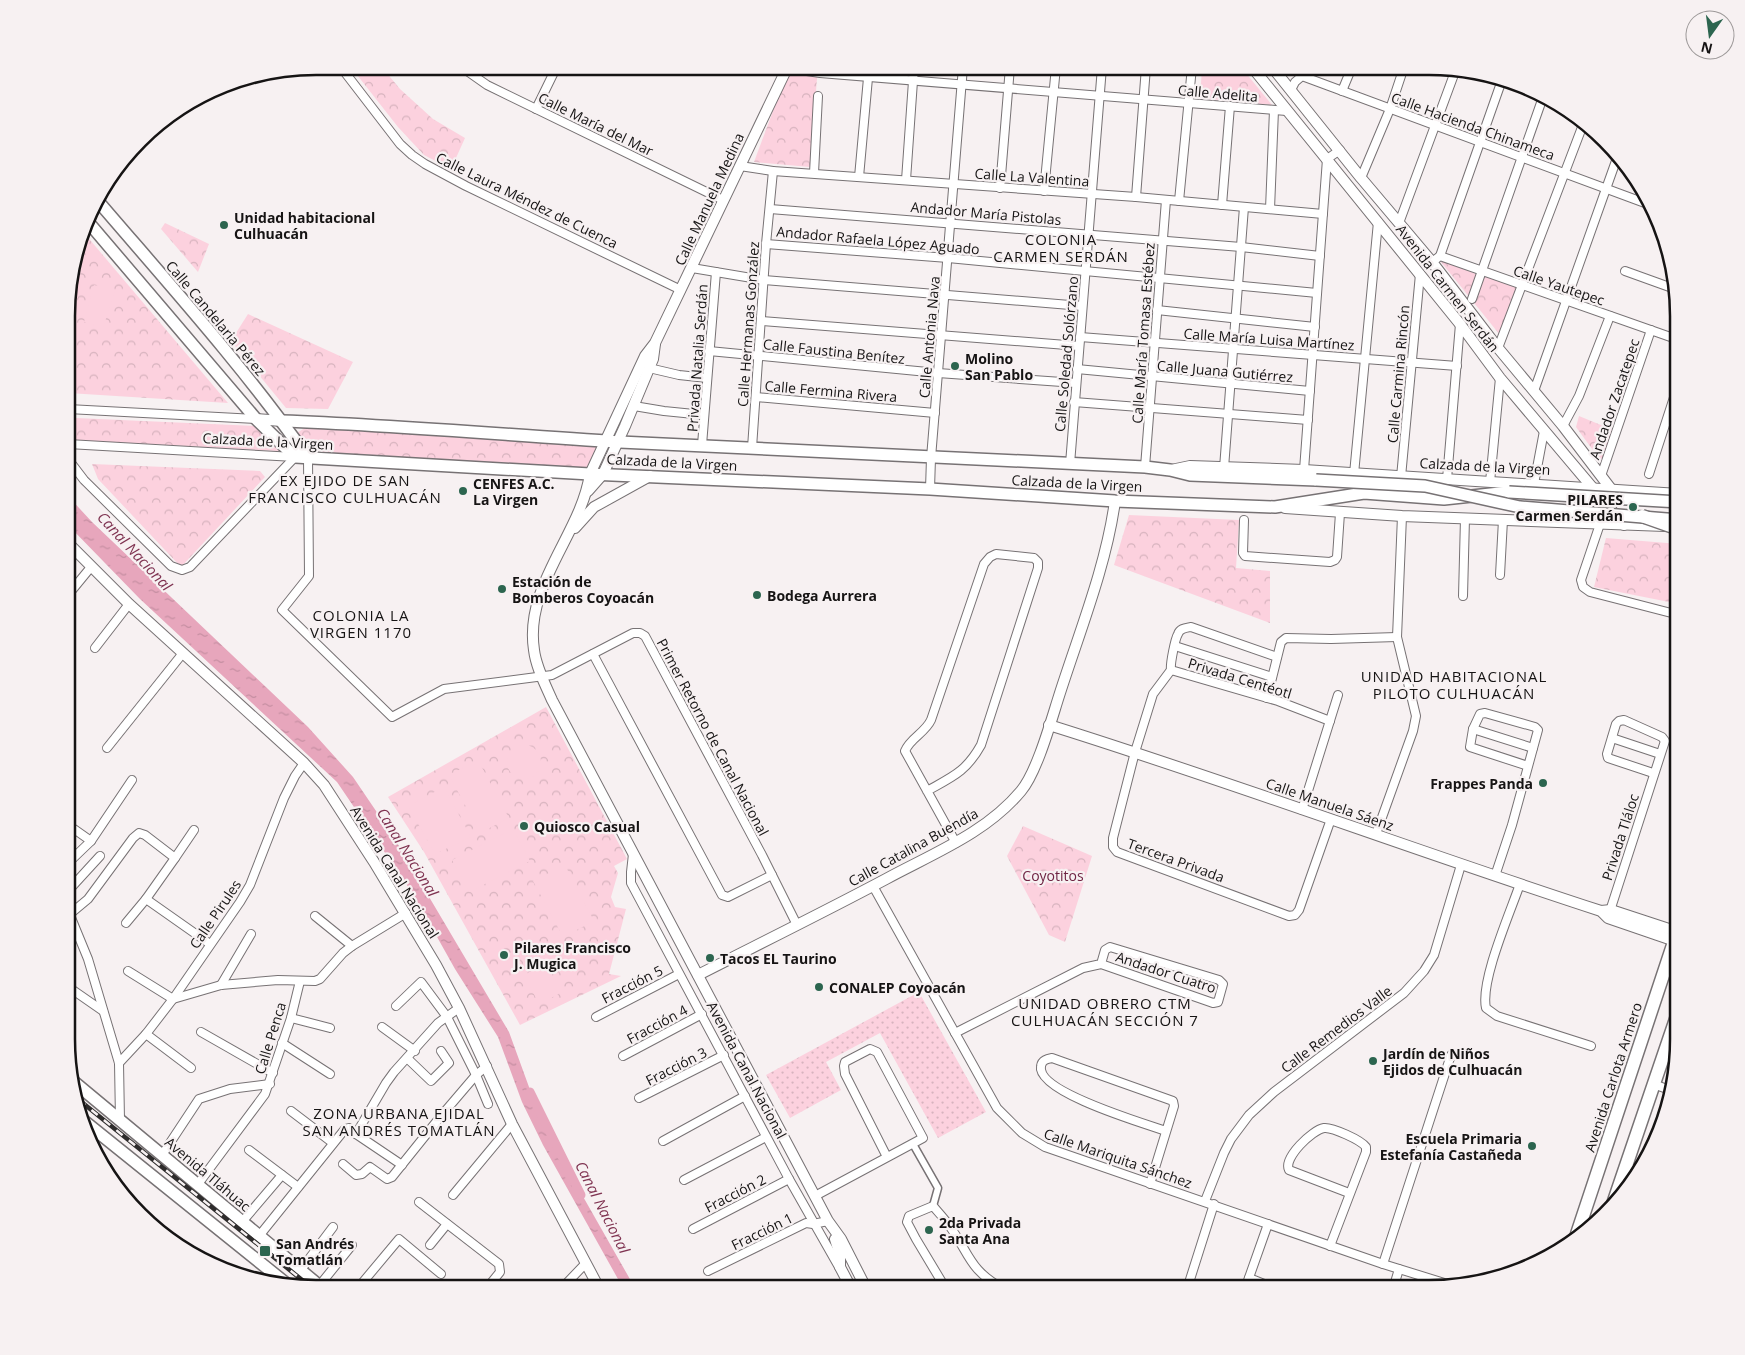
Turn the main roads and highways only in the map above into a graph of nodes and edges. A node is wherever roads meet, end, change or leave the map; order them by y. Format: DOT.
graph roads {
  1 [pos="102,206"];
  2 [pos="92,227"];
  3 [pos="282,421"];
  4 [pos="308,458"];
  5 [pos="1670,501"];
  6 [pos="1642,516"];
  7 [pos="1670,521"];
  8 [pos="1670,526"];
  9 [pos="1670,956"];
  10 [pos="1670,1036"];
  11 [pos="80,1087"];
  12 [pos="92,1126"];
  13 [pos="178,1168"];
  14 [pos="1632,1168"];
  15 [pos="164,1185"];
  16 [pos="1579,1227"];
  17 [pos="276,1276"];
  18 [pos="311,1280"];
  1 -- 3 [label="main road, Calle Candelaria Pérez"];
  2 -- 4 [label="main road, Calzada de la Virgen"];
  3 -- 4 [label="main road, Calle Candelaria Pérez"];
  3 -- 6 [label="main road, Calzada de la Virgen, bridge"];
  4 -- 5 [label="main road, Calzada de la Virgen, bridge"];
  6 -- 7 [label="main road, Calzada de la Virgen, bridge"];
  6 -- 8 [label="main road, bridge"];
  9 -- 16 [label="main road, Avenida Carlota Armero"];
  10 -- 14 [label="main road"];
  11 -- 13 [label="main road, Avenida Tláhuac"];
  12 -- 15 [label="main road"];
  13 -- 15 [label="main road"];
  13 -- 18 [label="main road, Avenida Tláhuac"];
  15 -- 17 [label="main road"];
}
